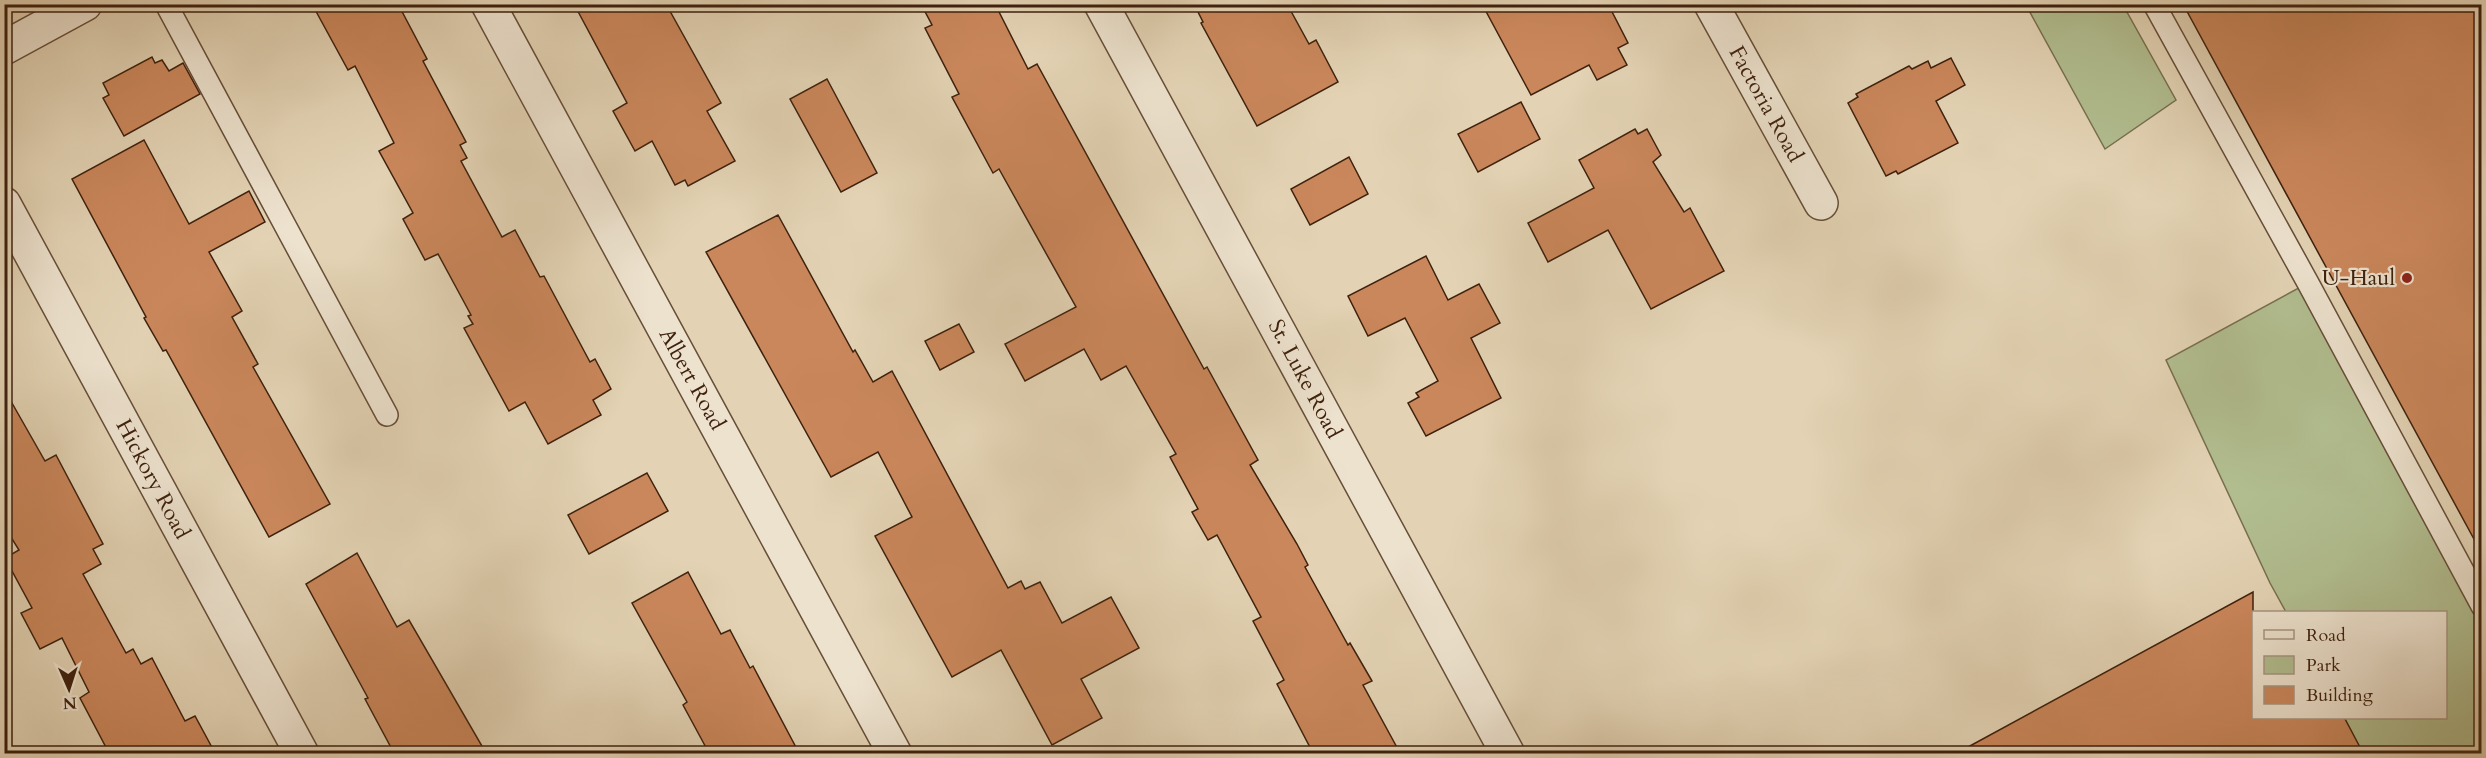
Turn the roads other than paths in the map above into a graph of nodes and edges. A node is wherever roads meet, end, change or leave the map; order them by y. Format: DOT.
graph roads {
  1 [pos="85,4"];
  2 [pos="166,4"];
  3 [pos="488,4"];
  4 [pos="1101,4"];
  5 [pos="1711,4"];
  6 [pos="2154,4"];
  7 [pos="4,48"];
  8 [pos="1821,203"];
  9 [pos="4,204"];
  10 [pos="387,415"];
  11 [pos="2481,606"];
  12 [pos="302,753"];
  13 [pos="895,753"];
  14 [pos="1508,753"];
  1 -- 7 [label="street"];
  2 -- 10 [label="lane"];
  3 -- 13 [label="street, Albert Road"];
  4 -- 14 [label="street, St. Luke Road"];
  5 -- 8 [label="street, Factoria Road"];
  6 -- 11 [label="lane"];
  9 -- 12 [label="street, Hickory Road"];
}
